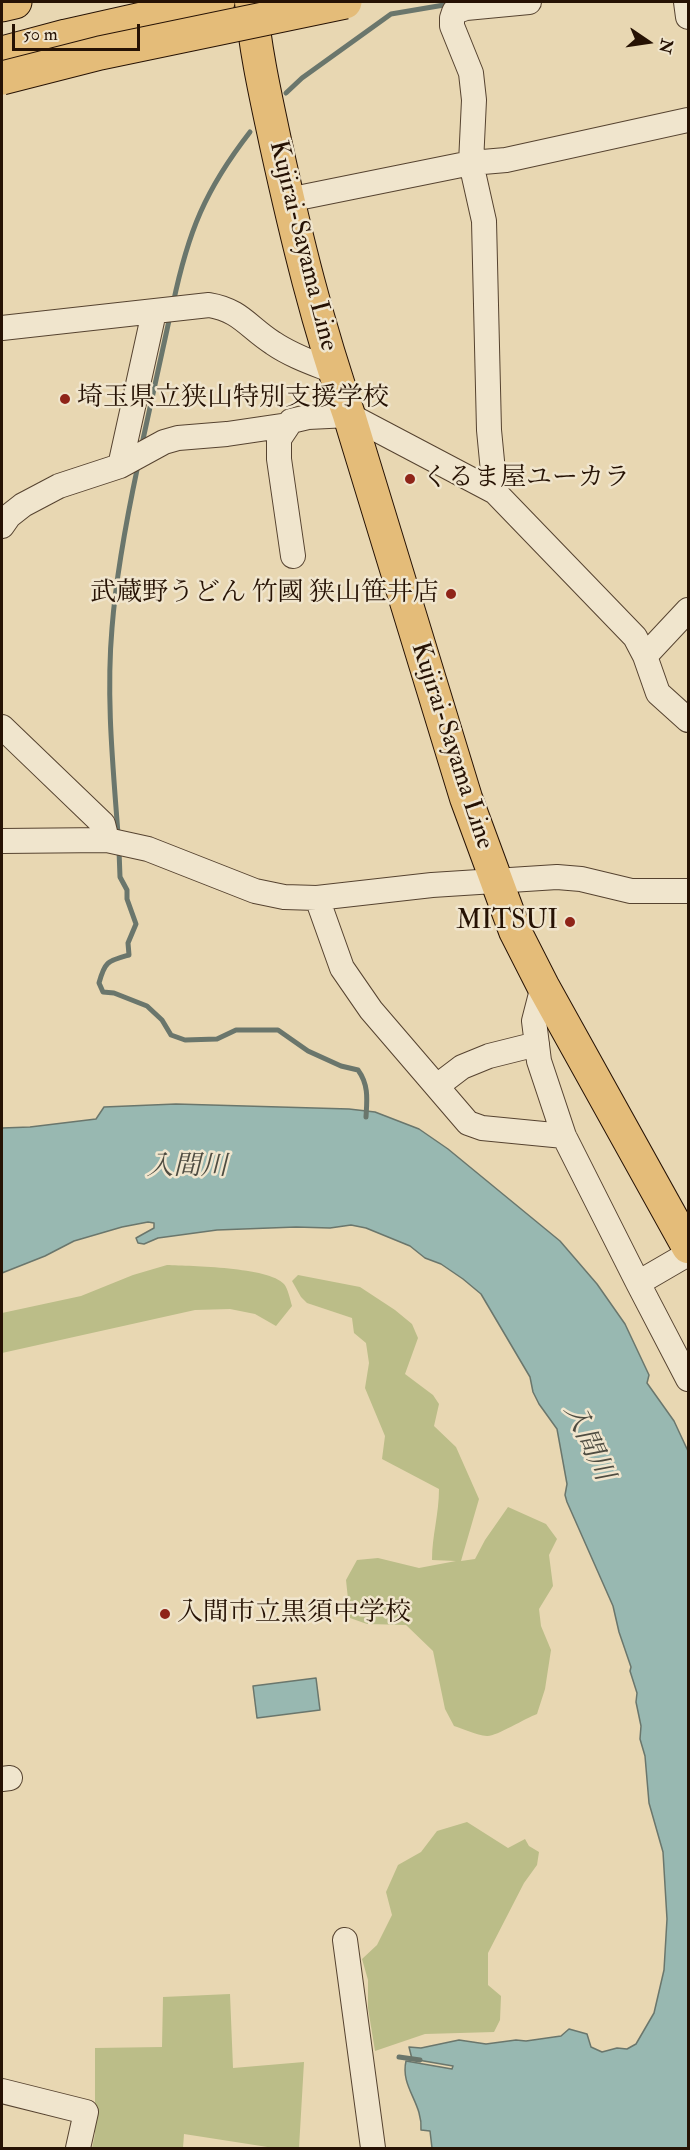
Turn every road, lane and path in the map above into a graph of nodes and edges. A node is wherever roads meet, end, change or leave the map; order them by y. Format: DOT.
graph roads {
  1 [pos="15,2"];
  2 [pos="218,2"];
  3 [pos="251,2"];
  4 [pos="345,2"];
  5 [pos="529,2"];
  6 [pos="686,2"];
  7 [pos="2,5"];
  8 [pos="688,17"];
  9 [pos="2,53"];
  10 [pos="2,78"];
  11 [pos="688,120"];
  12 [pos="471,163"];
  13 [pos="288,200"];
  14 [pos="166,311"];
  15 [pos="2,328"];
  16 [pos="333,371"];
  17 [pos="349,415"];
  18 [pos="288,424"];
  19 [pos="120,466"];
  20 [pos="495,492"];
  21 [pos="2,526"];
  22 [pos="294,556"];
  23 [pos="688,610"];
  24 [pos="645,656"];
  25 [pos="688,720"];
  26 [pos="2,727"];
  27 [pos="107,840"];
  28 [pos="2,841"];
  29 [pos="496,882"];
  30 [pos="688,891"];
  31 [pos="317,898"];
  32 [pos="543,986"];
  33 [pos="537,1044"];
  34 [pos="436,1086"];
  35 [pos="564,1136"];
  36 [pos="688,1247"];
  37 [pos="688,1254"];
  38 [pos="638,1283"];
  39 [pos="688,1379"];
  40 [pos="345,1940"];
  41 [pos="2,2091"];
  42 [pos="78,2148"];
  43 [pos="373,2148"];
  1 -- 7 [label="highway"];
  2 -- 9 [label="highway"];
  3 -- 13 [label="main road, Kujirai-Sayama Line"];
  4 -- 10 [label="highway, bridge"];
  5 -- 12 [label="street"];
  6 -- 8 [label="street"];
  11 -- 12 [label="street"];
  12 -- 13 [label="street"];
  12 -- 20 [label="street"];
  13 -- 16 [label="main road, Kujirai-Sayama Line"];
  14 -- 15 [label="street"];
  14 -- 16 [label="street"];
  14 -- 19 [label="street"];
  16 -- 17 [label="main road, Kujirai-Sayama Line"];
  17 -- 18 [label="street"];
  17 -- 20 [label="street"];
  17 -- 29 [label="main road, Kujirai-Sayama Line"];
  18 -- 19 [label="street"];
  18 -- 22 [label="street"];
  19 -- 21 [label="street"];
  20 -- 24 [label="street"];
  23 -- 24 [label="street"];
  24 -- 25 [label="street"];
  26 -- 27 [label="street"];
  27 -- 28 [label="street"];
  27 -- 31 [label="street"];
  29 -- 30 [label="street"];
  29 -- 31 [label="street"];
  29 -- 32 [label="main road, Kujirai-Sayama Line"];
  31 -- 34 [label="street"];
  32 -- 33 [label="street"];
  32 -- 36 [label="main road, Kujirai-Sayama Line"];
  33 -- 34 [label="street"];
  33 -- 35 [label="street"];
  34 -- 35 [label="street"];
  35 -- 38 [label="street"];
  37 -- 38 [label="street"];
  38 -- 39 [label="street"];
  40 -- 43 [label="street"];
  41 -- 42 [label="street"];
}
